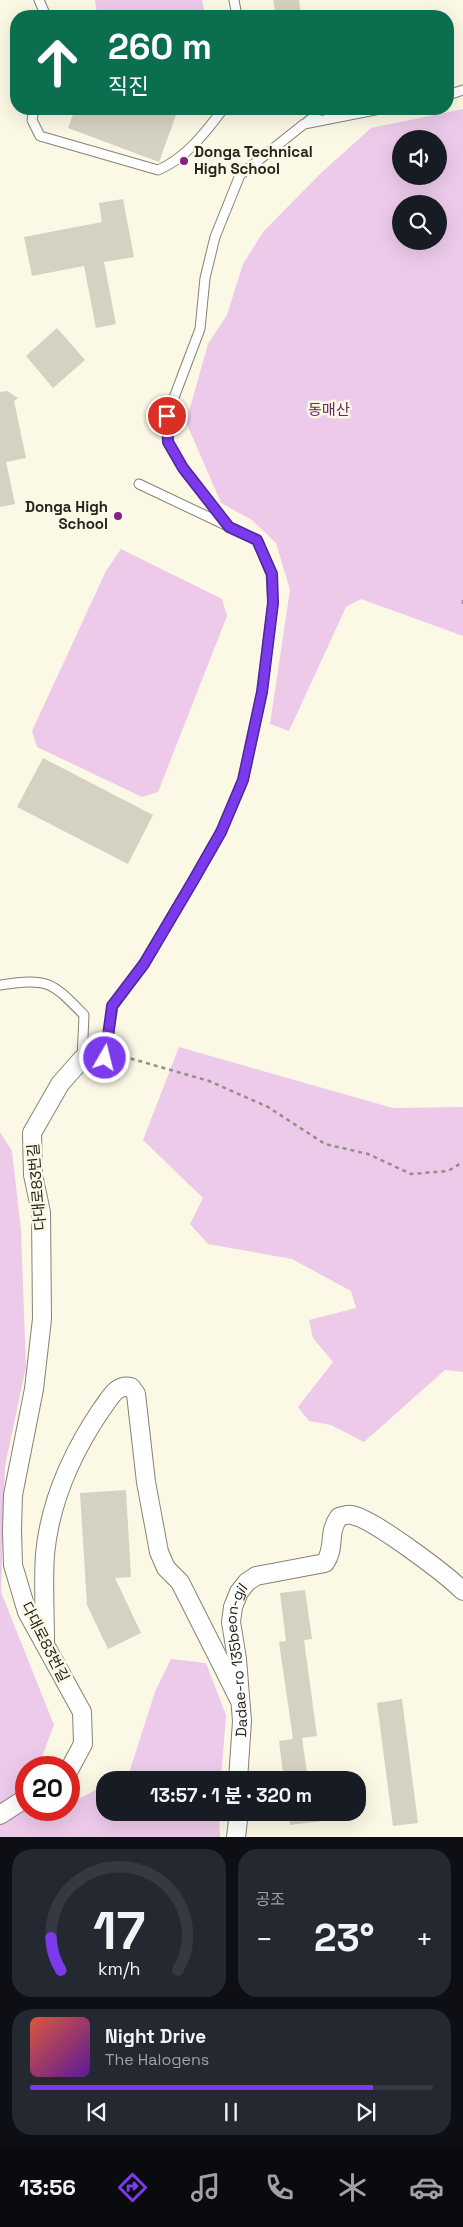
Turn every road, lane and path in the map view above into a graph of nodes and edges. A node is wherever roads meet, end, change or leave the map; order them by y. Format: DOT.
graph roads {
  1 [pos="33,115"];
  2 [pos="218,115"];
  3 [pos="316,115"];
  4 [pos="350,115"];
  5 [pos="304,124"];
  6 [pos="139,484"];
  7 [pos="229,527"];
  8 [pos="463,600"];
  9 [pos="463,606"];
  10 [pos="0,985"];
  11 [pos="105,1058"];
  12 [pos="82,1059"];
  13 [pos="463,1162"];
  14 [pos="463,1591"];
  15 [pos="45,1645"];
  16 [pos="240,1699"];
  17 [pos="77,1756"];
  18 [pos="239,1771"];
  19 [pos="15,1805"];
  20 [pos="0,1815"];
  21 [pos="237,1821"];
  22 [pos="236,1837"];
  1 -- 2 [label="lane"];
  3 -- 5 [label="lane"];
  4 -- 5 [label="lane"];
  5 -- 7 [label="lane"];
  6 -- 7 [label="lane"];
  7 -- 11 [label="lane"];
  8 -- 9 [label="path"];
  10 -- 12 [label="lane"];
  11 -- 12 [label="lane"];
  11 -- 13 [label="path"];
  12 -- 15 [label="street, 다대로83번길"];
  14 -- 16 [label="street, Dadae-ro 135beon-gil"];
  15 -- 16 [label="street"];
  15 -- 17 [label="street, 다대로83번길"];
  16 -- 18 [label="street, Dadae-ro 135beon-gil"];
  19 -- 20 [label="street"];
  21 -- 22 [label="street"];
}
